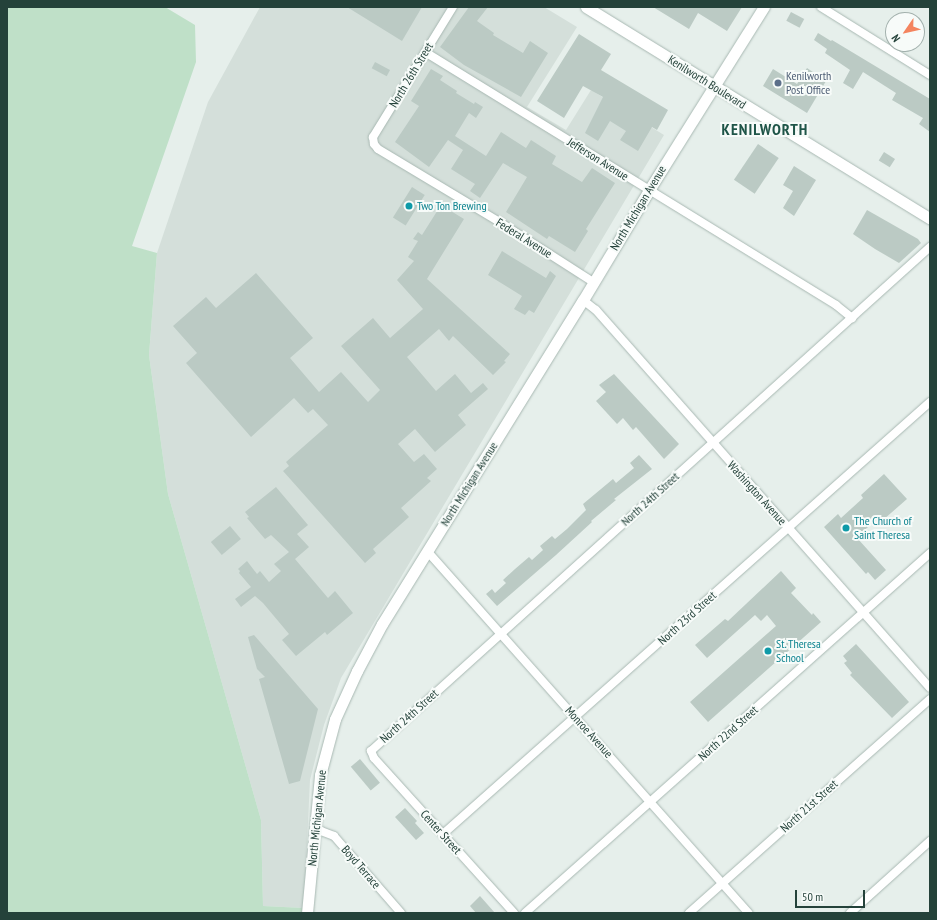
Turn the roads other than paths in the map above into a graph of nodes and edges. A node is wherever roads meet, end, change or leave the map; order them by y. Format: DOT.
graph roads {
  1 [pos="453,7"];
  2 [pos="586,7"];
  3 [pos="764,7"];
  4 [pos="821,7"];
  5 [pos="425,52"];
  6 [pos="930,75"];
  7 [pos="714,86"];
  8 [pos="374,144"];
  9 [pos="649,190"];
  10 [pos="930,220"];
  11 [pos="930,248"];
  12 [pos="594,282"];
  13 [pos="583,300"];
  14 [pos="852,318"];
  15 [pos="930,402"];
  16 [pos="713,443"];
  17 [pos="788,528"];
  18 [pos="428,552"];
  19 [pos="930,553"];
  20 [pos="863,612"];
  21 [pos="501,633"];
  22 [pos="930,688"];
  23 [pos="930,699"];
  24 [pos="575,717"];
  25 [pos="371,751"];
  26 [pos="650,802"];
  27 [pos="315,831"];
  28 [pos="443,834"];
  29 [pos="930,841"];
  30 [pos="722,883"];
  31 [pos="307,913"];
  32 [pos="401,913"];
  33 [pos="514,913"];
  34 [pos="525,913"];
  35 [pos="689,913"];
  36 [pos="749,913"];
  37 [pos="850,913"];
  1 -- 5 [label="street, North 26th Street"];
  2 -- 7 [label="street, Kenilworth Boulevard"];
  3 -- 7 [label="street, North Michigan Avenue"];
  4 -- 6 [label="street"];
  5 -- 8 [label="street, North 26th Street"];
  5 -- 9 [label="street, Jefferson Avenue"];
  7 -- 9 [label="street, North Michigan Avenue"];
  7 -- 10 [label="street, Kenilworth Boulevard"];
  8 -- 12 [label="street, Federal Avenue"];
  9 -- 12 [label="street, North Michigan Avenue"];
  9 -- 14 [label="street, Jefferson Avenue"];
  11 -- 14 [label="street, North 24th Street"];
  12 -- 13 [label="street, North Michigan Avenue"];
  13 -- 16 [label="street, Washington Avenue"];
  13 -- 18 [label="street, North Michigan Avenue"];
  14 -- 16 [label="street, North 24th Street"];
  15 -- 17 [label="street, North 23rd Street"];
  16 -- 17 [label="street, Washington Avenue"];
  16 -- 21 [label="street, North 24th Street"];
  17 -- 20 [label="street, Washington Avenue"];
  17 -- 24 [label="street, North 23rd Street"];
  18 -- 21 [label="street, Monroe Avenue"];
  18 -- 27 [label="street, North Michigan Avenue"];
  19 -- 20 [label="street, North 22nd Street"];
  20 -- 22 [label="street, Washington Avenue"];
  20 -- 26 [label="street, North 22nd Street"];
  21 -- 24 [label="street, Monroe Avenue"];
  21 -- 25 [label="street, North 24th Street"];
  23 -- 30 [label="street, North 21st Street"];
  24 -- 26 [label="street, Monroe Avenue"];
  24 -- 28 [label="street, North 23rd Street"];
  25 -- 28 [label="street, Center Street"];
  26 -- 30 [label="street, Monroe Avenue"];
  26 -- 34 [label="street, North 22nd Street"];
  27 -- 31 [label="street, North Michigan Avenue"];
  27 -- 32 [label="street, Boyd Terrace"];
  28 -- 33 [label="street, Center Street"];
  29 -- 37 [label="street"];
  30 -- 35 [label="street, North 21st Street"];
  30 -- 36 [label="street, Monroe Avenue"];
}
